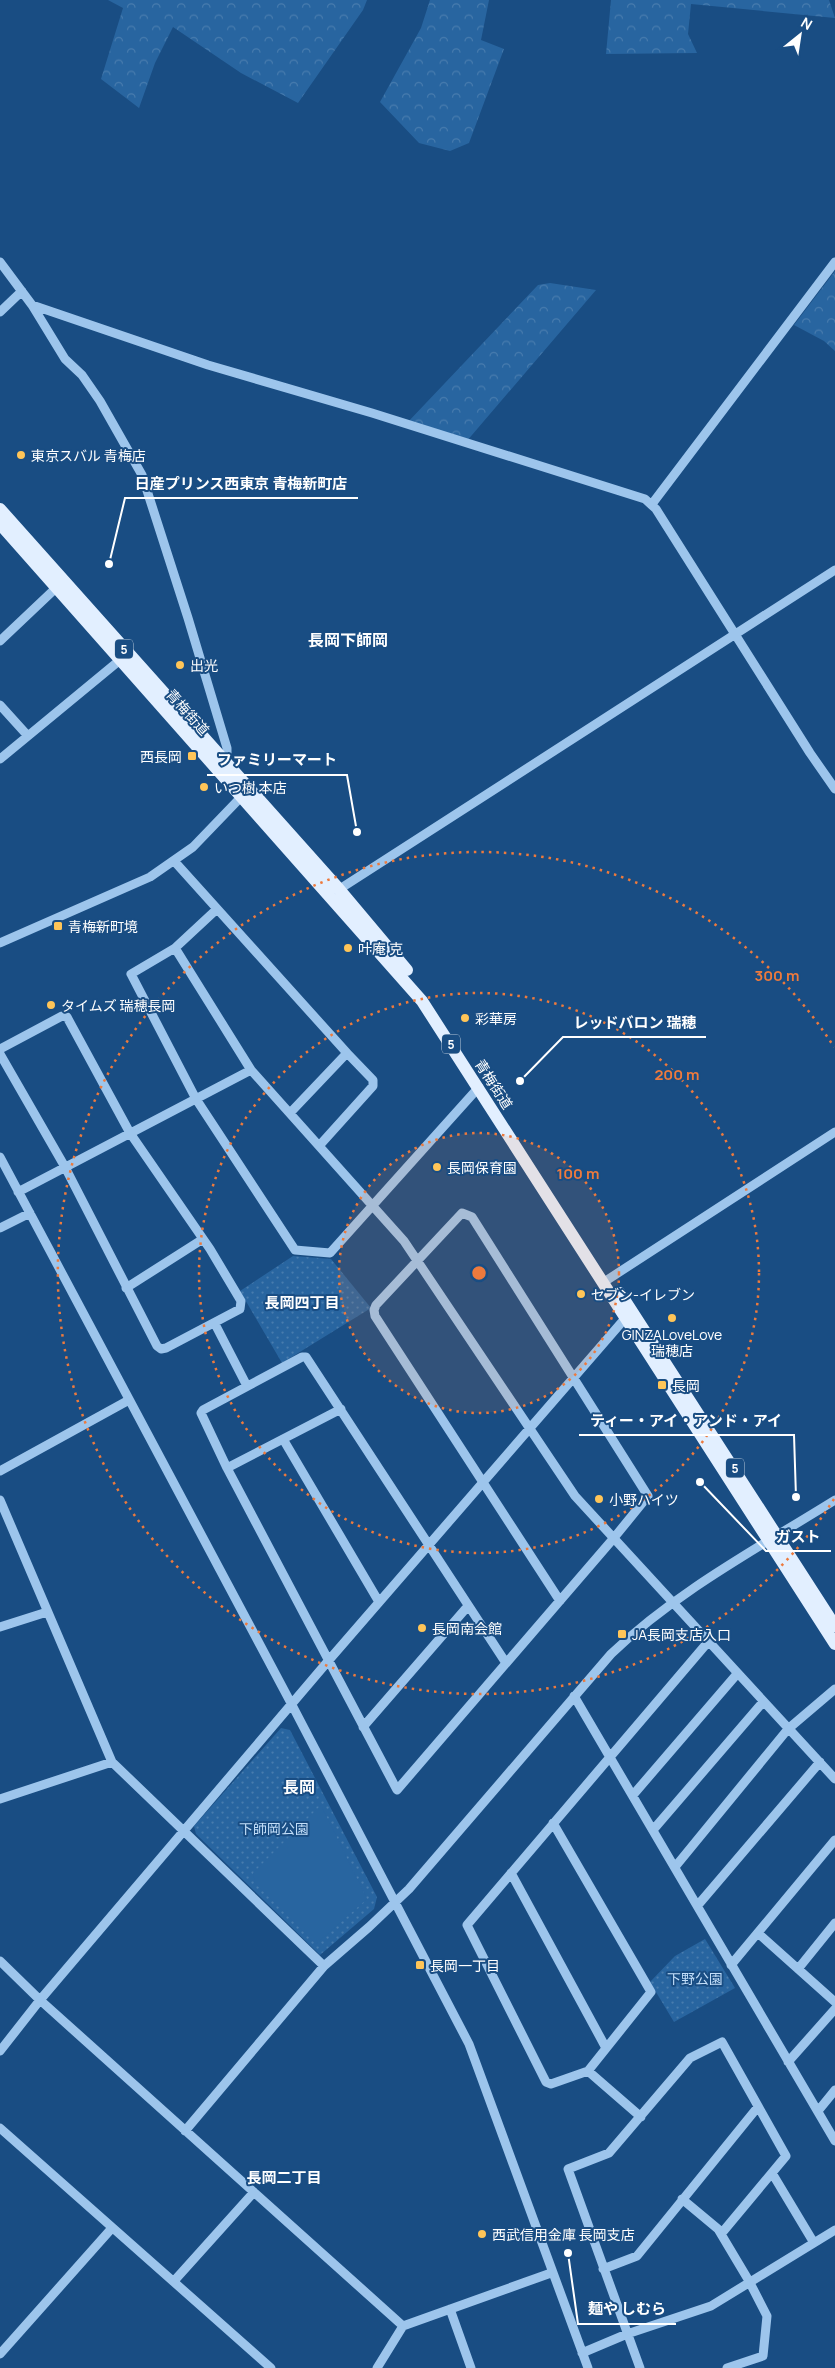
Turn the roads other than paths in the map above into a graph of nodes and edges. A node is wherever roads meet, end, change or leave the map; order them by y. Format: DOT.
graph roads {
  1 [pos="0,262"];
  2 [pos="835,262"];
  3 [pos="22,291"];
  4 [pos="32,305"];
  5 [pos="0,312"];
  6 [pos="652,504"];
  7 [pos="0,509"];
  8 [pos="0,524"];
  9 [pos="835,570"];
  10 [pos="57,587"];
  11 [pos="734,635"];
  12 [pos="0,641"];
  13 [pos="120,660"];
  14 [pos="0,705"];
  15 [pos="28,736"];
  16 [pos="0,759"];
  17 [pos="218,761"];
  18 [pos="835,789"];
  19 [pos="245,792"];
  20 [pos="175,862"];
  21 [pos="334,892"];
  22 [pos="217,909"];
  23 [pos="0,943"];
  24 [pos="175,948"];
  25 [pos="0,1049"];
  26 [pos="347,1053"];
  27 [pos="0,1054"];
  28 [pos="251,1070"];
  29 [pos="479,1087"];
  30 [pos="196,1099"];
  31 [pos="290,1113"];
  32 [pos="835,1132"];
  33 [pos="130,1133"];
  34 [pos="319,1146"];
  35 [pos="0,1157"];
  36 [pos="65,1167"];
  37 [pos="18,1192"];
  38 [pos="372,1206"];
  39 [pos="30,1213"];
  40 [pos="0,1228"];
  41 [pos="203,1239"];
  42 [pos="418,1260"];
  43 [pos="607,1280"];
  44 [pos="126,1288"];
  45 [pos="629,1315"];
  46 [pos="214,1324"];
  47 [pos="574,1378"];
  48 [pos="247,1386"];
  49 [pos="129,1400"];
  50 [pos="341,1409"];
  51 [pos="530,1428"];
  52 [pos="283,1439"];
  53 [pos="227,1468"];
  54 [pos="0,1471"];
  55 [pos="483,1482"];
  56 [pos="0,1500"];
  57 [pos="835,1500"];
  58 [pos="773,1538"];
  59 [pos="613,1539"];
  60 [pos="429,1544"];
  61 [pos="560,1601"];
  62 [pos="379,1602"];
  63 [pos="673,1603"];
  64 [pos="468,1606"];
  65 [pos="47,1612"];
  66 [pos="835,1626"];
  67 [pos="0,1627"];
  68 [pos="708,1642"];
  69 [pos="835,1644"];
  70 [pos="329,1660"];
  71 [pos="506,1664"];
  72 [pos="737,1674"];
  73 [pos="835,1689"];
  74 [pos="574,1696"];
  75 [pos="763,1702"];
  76 [pos="292,1705"];
  77 [pos="363,1727"];
  78 [pos="788,1729"];
  79 [pos="610,1756"];
  80 [pos="112,1762"];
  81 [pos="820,1762"];
  82 [pos="835,1779"];
  83 [pos="632,1795"];
  84 [pos="0,1799"];
  85 [pos="553,1824"];
  86 [pos="653,1830"];
  87 [pos="185,1831"];
  88 [pos="835,1840"];
  89 [pos="675,1867"];
  90 [pos="511,1873"];
  91 [pos="396,1903"];
  92 [pos="698,1905"];
  93 [pos="835,1923"];
  94 [pos="759,1934"];
  95 [pos="0,1962"];
  96 [pos="731,1965"];
  97 [pos="324,1966"];
  98 [pos="798,1969"];
  99 [pos="40,2000"];
  100 [pos="835,2002"];
  101 [pos="835,2009"];
  102 [pos="606,2048"];
  103 [pos="0,2050"];
  104 [pos="788,2062"];
  105 [pos="588,2071"];
  106 [pos="835,2090"];
  107 [pos="757,2108"];
  108 [pos="818,2111"];
  109 [pos="641,2117"];
  110 [pos="0,2128"];
  111 [pos="185,2131"];
  112 [pos="835,2141"];
  113 [pos="772,2173"];
  114 [pos="254,2192"];
  115 [pos="682,2200"];
  116 [pos="112,2228"];
  117 [pos="835,2230"];
  118 [pos="721,2234"];
  119 [pos="814,2243"];
  120 [pos="603,2269"];
  121 [pos="551,2274"];
  122 [pos="174,2281"];
  123 [pos="749,2281"];
  124 [pos="450,2309"];
  125 [pos="403,2326"];
  126 [pos="627,2334"];
  127 [pos="582,2353"];
  128 [pos="0,2354"];
  129 [pos="271,2368"];
  130 [pos="377,2368"];
  131 [pos="471,2368"];
  132 [pos="588,2368"];
  133 [pos="640,2368"];
  134 [pos="727,2368"];
  1 -- 3 [label="street"];
  2 -- 6 [label="street"];
  3 -- 4 [label="street"];
  3 -- 5 [label="street"];
  4 -- 6 [label="street"];
  4 -- 17 [label="street"];
  6 -- 11 [label="street"];
  7 -- 17 [label="main road, 青梅街道 / 5"];
  8 -- 10 [label="main road, 青梅街道 / 5"];
  9 -- 11 [label="street"];
  10 -- 12 [label="street"];
  10 -- 13 [label="main road, 青梅街道 / 5"];
  11 -- 18 [label="street"];
  11 -- 21 [label="street"];
  13 -- 15 [label="street"];
  13 -- 17 [label="main road, 青梅街道 / 5"];
  14 -- 15 [label="street"];
  15 -- 16 [label="street"];
  17 -- 19 [label="main road, 青梅街道 / 5"];
  19 -- 20 [label="street"];
  19 -- 21 [label="main road, 青梅街道 / 5"];
  20 -- 22 [label="street"];
  20 -- 23 [label="street"];
  21 -- 29 [label="main road, 青梅街道 / 5"];
  21 -- 43 [label="main road, 青梅街道 / 5"];
  22 -- 24 [label="street"];
  22 -- 26 [label="street"];
  24 -- 28 [label="street"];
  24 -- 30 [label="street"];
  25 -- 33 [label="street"];
  26 -- 31 [label="street"];
  26 -- 34 [label="street"];
  27 -- 36 [label="street"];
  28 -- 30 [label="street"];
  28 -- 31 [label="street"];
  29 -- 38 [label="street"];
  29 -- 43 [label="main road, 青梅街道 / 5"];
  30 -- 33 [label="street"];
  30 -- 38 [label="street"];
  31 -- 34 [label="street"];
  32 -- 43 [label="street"];
  33 -- 36 [label="street"];
  33 -- 41 [label="street"];
  34 -- 38 [label="street"];
  35 -- 37 [label="street"];
  36 -- 37 [label="street"];
  36 -- 44 [label="street"];
  37 -- 39 [label="street"];
  38 -- 42 [label="street"];
  39 -- 40 [label="street"];
  39 -- 49 [label="street"];
  41 -- 44 [label="street"];
  41 -- 46 [label="street"];
  42 -- 47 [label="street"];
  42 -- 51 [label="street"];
  42 -- 55 [label="street"];
  43 -- 45 [label="main road, 青梅街道 / 5"];
  44 -- 46 [label="street"];
  45 -- 47 [label="street"];
  45 -- 58 [label="main road, 青梅街道 / 5"];
  46 -- 48 [label="street"];
  47 -- 51 [label="street"];
  47 -- 59 [label="street"];
  48 -- 50 [label="street"];
  48 -- 53 [label="street"];
  49 -- 54 [label="street"];
  49 -- 76 [label="street"];
  50 -- 52 [label="street"];
  50 -- 60 [label="street"];
  51 -- 55 [label="street"];
  51 -- 59 [label="street"];
  52 -- 53 [label="street"];
  52 -- 62 [label="street"];
  53 -- 70 [label="street"];
  55 -- 60 [label="street"];
  55 -- 61 [label="street"];
  56 -- 65 [label="street"];
  57 -- 58 [label="street"];
  58 -- 63 [label="street"];
  58 -- 66 [label="main road, 青梅街道 / 5"];
  58 -- 69 [label="main road, 青梅街道 / 5"];
  59 -- 61 [label="street"];
  59 -- 63 [label="street"];
  60 -- 62 [label="street"];
  60 -- 64 [label="street"];
  61 -- 71 [label="street"];
  62 -- 70 [label="street"];
  63 -- 68 [label="street"];
  63 -- 74 [label="street"];
  64 -- 71 [label="street"];
  64 -- 77 [label="street"];
  65 -- 67 [label="street"];
  65 -- 80 [label="street"];
  68 -- 72 [label="street"];
  68 -- 79 [label="street"];
  70 -- 76 [label="street"];
  70 -- 77 [label="street"];
  71 -- 77 [label="street"];
  72 -- 75 [label="street"];
  72 -- 83 [label="street"];
  73 -- 78 [label="street"];
  74 -- 79 [label="street"];
  74 -- 91 [label="street"];
  75 -- 78 [label="street"];
  75 -- 86 [label="street"];
  76 -- 87 [label="street"];
  76 -- 91 [label="street"];
  78 -- 81 [label="street"];
  78 -- 89 [label="street"];
  79 -- 83 [label="street"];
  79 -- 85 [label="street"];
  80 -- 84 [label="street"];
  80 -- 87 [label="street"];
  81 -- 82 [label="street"];
  81 -- 92 [label="street"];
  83 -- 86 [label="street"];
  85 -- 90 [label="street"];
  85 -- 102 [label="street"];
  86 -- 89 [label="street"];
  87 -- 97 [label="street"];
  87 -- 99 [label="street"];
  88 -- 94 [label="street"];
  89 -- 92 [label="street"];
  90 -- 102 [label="street"];
  90 -- 105 [label="street"];
  91 -- 97 [label="street"];
  91 -- 121 [label="street"];
  92 -- 96 [label="street"];
  93 -- 98 [label="street"];
  94 -- 96 [label="street"];
  94 -- 98 [label="street"];
  95 -- 99 [label="street"];
  96 -- 104 [label="street"];
  97 -- 111 [label="street"];
  98 -- 100 [label="street"];
  99 -- 103 [label="street"];
  99 -- 111 [label="street"];
  101 -- 104 [label="street"];
  102 -- 105 [label="street"];
  104 -- 108 [label="street"];
  105 -- 109 [label="street"];
  106 -- 108 [label="street"];
  107 -- 109 [label="street"];
  107 -- 113 [label="street"];
  107 -- 115 [label="street"];
  108 -- 112 [label="street"];
  109 -- 120 [label="street"];
  110 -- 116 [label="street"];
  111 -- 114 [label="street"];
  113 -- 118 [label="street"];
  113 -- 119 [label="street"];
  114 -- 122 [label="street"];
  114 -- 125 [label="street"];
  115 -- 118 [label="street"];
  115 -- 120 [label="street"];
  116 -- 122 [label="street"];
  116 -- 128 [label="street"];
  117 -- 119 [label="street"];
  118 -- 123 [label="street"];
  119 -- 123 [label="street"];
  120 -- 126 [label="street"];
  121 -- 124 [label="street"];
  121 -- 127 [label="street"];
  122 -- 129 [label="street"];
  123 -- 126 [label="street"];
  123 -- 134 [label="street"];
  124 -- 125 [label="street"];
  124 -- 131 [label="street"];
  125 -- 130 [label="street"];
  126 -- 127 [label="street"];
  126 -- 133 [label="street"];
  127 -- 132 [label="street"];
}
